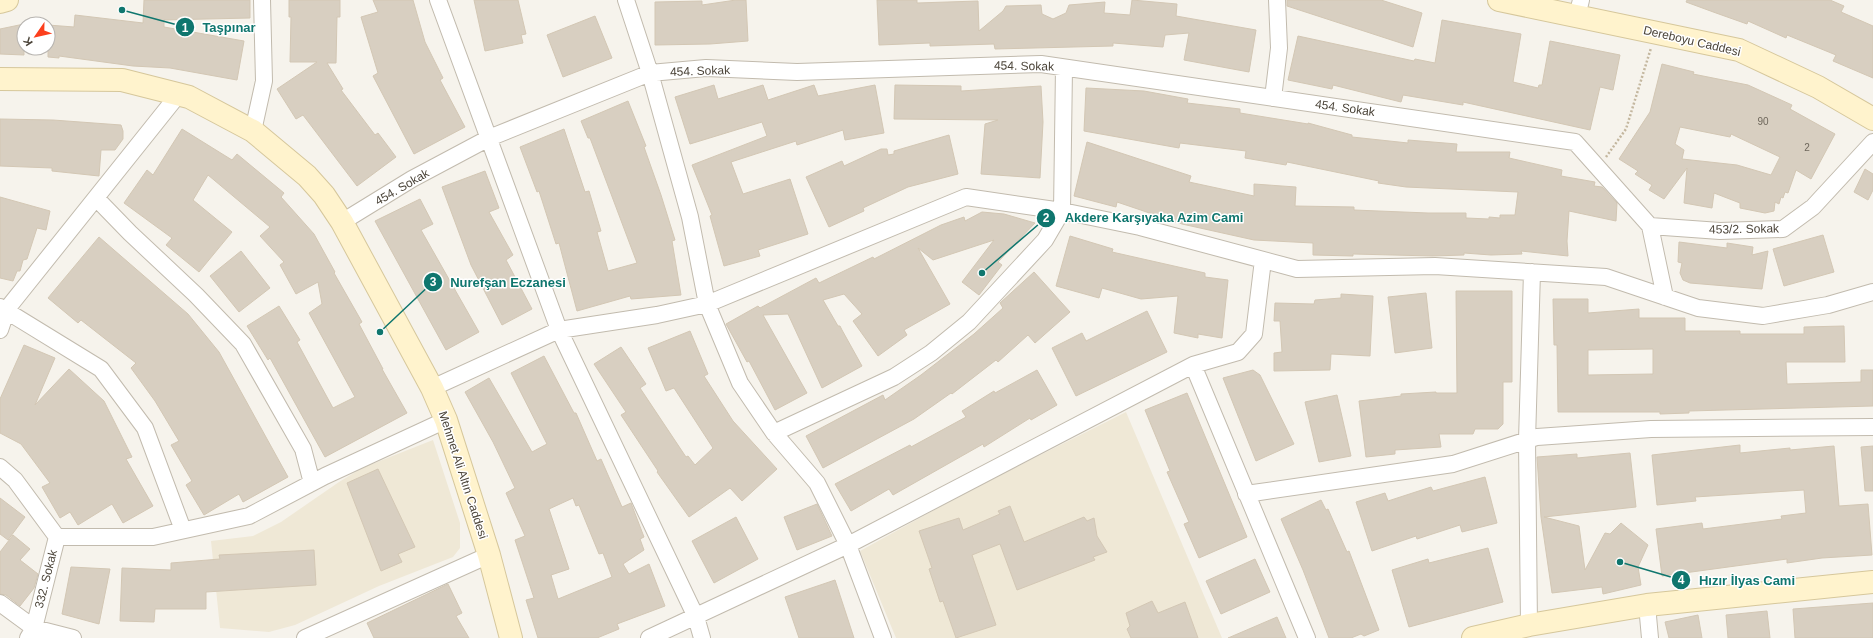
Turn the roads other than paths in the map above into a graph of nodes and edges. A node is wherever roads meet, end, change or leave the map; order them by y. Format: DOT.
graph roads {
  1 [pos="7,0"];
  2 [pos="262,0"];
  3 [pos="438,0"];
  4 [pos="626,0"];
  5 [pos="1277,0"];
  6 [pos="1498,0"];
  7 [pos="0,2"];
  8 [pos="1579,8"];
  9 [pos="1064,68"];
  10 [pos="650,73"];
  11 [pos="0,79"];
  12 [pos="178,95"];
  13 [pos="1273,98"];
  14 [pos="1873,118"];
  15 [pos="253,131"];
  16 [pos="489,138"];
  17 [pos="1873,142"];
  18 [pos="96,198"];
  19 [pos="1062,211"];
  20 [pos="342,222"];
  21 [pos="1650,226"];
  22 [pos="1263,260"];
  23 [pos="1532,272"];
  24 [pos="1873,292"];
  25 [pos="1665,297"];
  26 [pos="707,304"];
  27 [pos="3,308"];
  28 [pos="0,330"];
  29 [pos="559,330"];
  30 [pos="1192,365"];
  31 [pos="432,388"];
  32 [pos="446,420"];
  33 [pos="1873,427"];
  34 [pos="774,433"];
  35 [pos="1527,440"];
  36 [pos="0,467"];
  37 [pos="312,483"];
  38 [pos="1246,494"];
  39 [pos="183,530"];
  40 [pos="56,537"];
  41 [pos="848,545"];
  42 [pos="489,555"];
  43 [pos="1873,582"];
  44 [pos="0,603"];
  45 [pos="1647,605"];
  46 [pos="696,617"];
  47 [pos="1529,626"];
  48 [pos="31,633"];
  49 [pos="73,638"];
  50 [pos="305,638"];
  51 [pos="511,638"];
  52 [pos="649,638"];
  53 [pos="702,638"];
  54 [pos="883,638"];
  55 [pos="1307,638"];
  56 [pos="1473,638"];
  57 [pos="1650,638"];
  1 -- 7 [label="street"];
  2 -- 15 [label="street"];
  3 -- 16 [label="street"];
  4 -- 10 [label="street"];
  5 -- 13 [label="street"];
  6 -- 8 [label="street, Dereboyu Caddesi"];
  8 -- 14 [label="street, Dereboyu Caddesi"];
  9 -- 10 [label="street, 454. Sokak"];
  9 -- 13 [label="street, 454. Sokak"];
  9 -- 19 [label="street"];
  10 -- 16 [label="street, 454. Sokak"];
  10 -- 26 [label="street"];
  11 -- 12 [label="street, Mehmet Ali Altın Caddesi"];
  12 -- 15 [label="street, Mehmet Ali Altın Caddesi"];
  12 -- 18 [label="street"];
  13 -- 21 [label="street, 454. Sokak"];
  15 -- 20 [label="street, Mehmet Ali Altın Caddesi"];
  16 -- 20 [label="street, 454. Sokak"];
  16 -- 29 [label="street"];
  17 -- 21 [label="street, 453/2. Sokak"];
  18 -- 27 [label="street"];
  18 -- 37 [label="street"];
  19 -- 22 [label="street"];
  19 -- 26 [label="street"];
  19 -- 34 [label="street"];
  20 -- 31 [label="street, Mehmet Ali Altın Caddesi"];
  21 -- 25 [label="street, 454. Sokak"];
  22 -- 23 [label="street"];
  22 -- 30 [label="street"];
  23 -- 25 [label="street"];
  23 -- 35 [label="street"];
  24 -- 25 [label="street"];
  26 -- 29 [label="street"];
  26 -- 34 [label="street"];
  27 -- 28 [label="street"];
  27 -- 39 [label="street"];
  29 -- 31 [label="street"];
  29 -- 46 [label="street"];
  30 -- 38 [label="street"];
  30 -- 41 [label="street"];
  31 -- 32 [label="street, Mehmet Ali Altın Caddesi"];
  32 -- 37 [label="street"];
  32 -- 42 [label="street, Mehmet Ali Altın Caddesi"];
  33 -- 35 [label="street"];
  34 -- 41 [label="street"];
  35 -- 38 [label="street"];
  35 -- 47 [label="street"];
  36 -- 40 [label="street, 332. Sokak"];
  37 -- 39 [label="street"];
  38 -- 55 [label="street"];
  39 -- 40 [label="street"];
  40 -- 48 [label="street, 332. Sokak"];
  41 -- 46 [label="street"];
  41 -- 54 [label="street"];
  42 -- 50 [label="street"];
  42 -- 51 [label="street, Mehmet Ali Altın Caddesi"];
  43 -- 45 [label="street"];
  44 -- 48 [label="street"];
  45 -- 47 [label="street"];
  45 -- 57 [label="street"];
  46 -- 52 [label="street"];
  46 -- 53 [label="street"];
  47 -- 56 [label="street"];
  48 -- 49 [label="street"];
}
